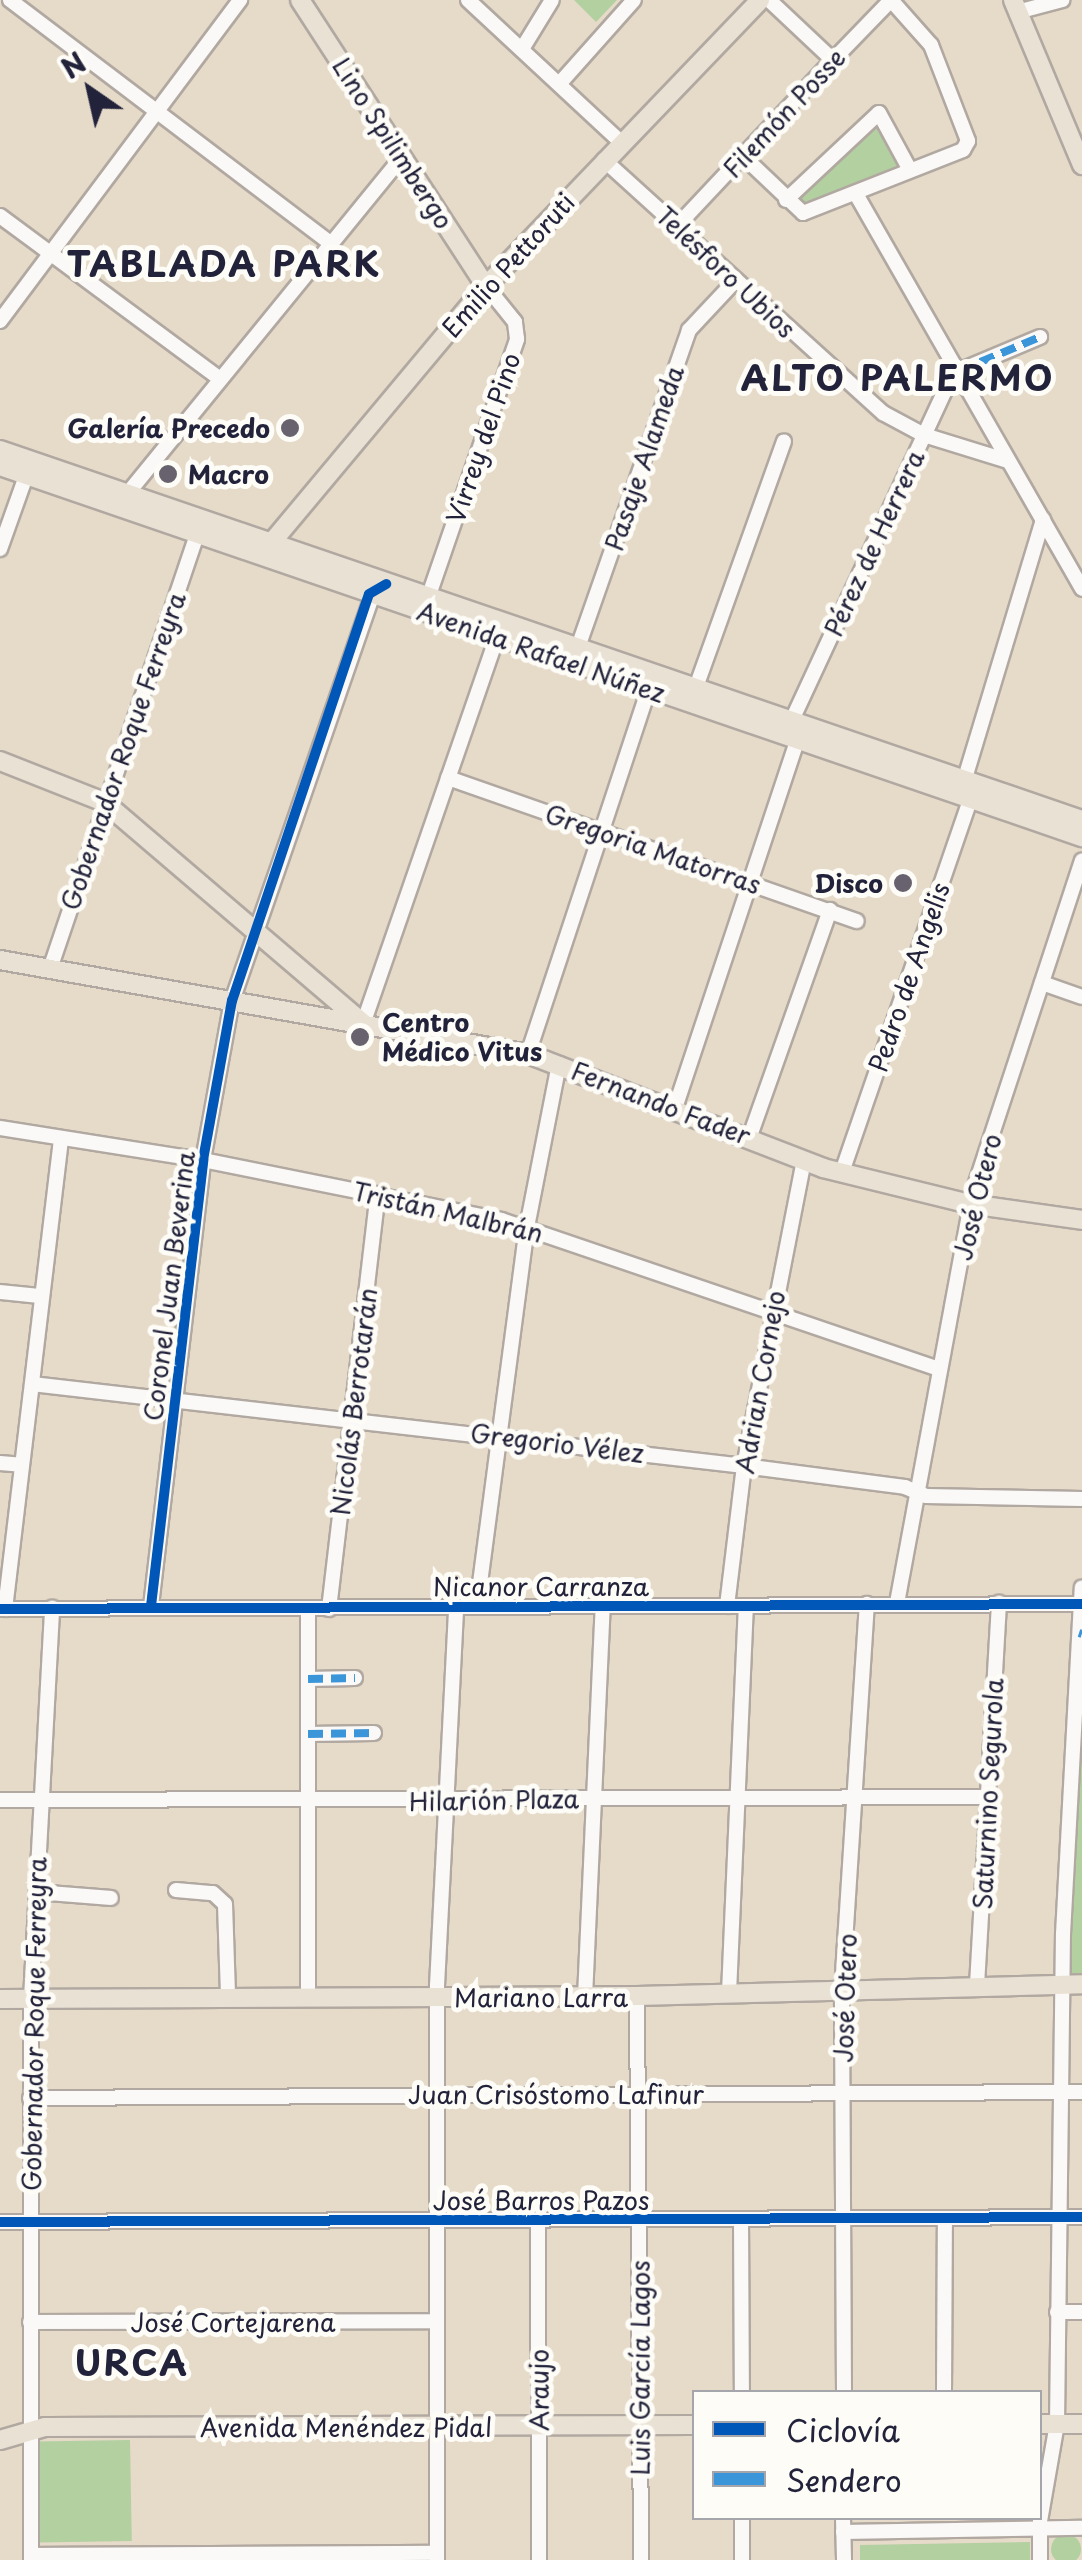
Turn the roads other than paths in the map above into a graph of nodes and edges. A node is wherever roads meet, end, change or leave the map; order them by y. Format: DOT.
graph roads {
  1 [pos="10,0"];
  2 [pos="240,0"];
  3 [pos="300,0"];
  4 [pos="468,0"];
  5 [pos="552,0"];
  6 [pos="634,0"];
  7 [pos="760,0"];
  8 [pos="769,0"];
  9 [pos="891,0"];
  10 [pos="1062,0"];
  11 [pos="1015,6"];
  12 [pos="522,49"];
  13 [pos="833,60"];
  14 [pos="560,83"];
  15 [pos="156,109"];
  16 [pos="621,142"];
  17 [pos="744,156"];
  18 [pos="402,157"];
  19 [pos="604,160"];
  20 [pos="1082,165"];
  21 [pos="910,170"];
  22 [pos="856,194"];
  23 [pos="792,206"];
  24 [pos="0,216"];
  25 [pos="677,226"];
  26 [pos="331,244"];
  27 [pos="51,254"];
  28 [pos="735,281"];
  29 [pos="486,286"];
  30 [pos="0,321"];
  31 [pos="1040,337"];
  32 [pos="957,368"];
  33 [pos="219,378"];
  34 [pos="924,434"];
  35 [pos="784,440"];
  36 [pos="0,450"];
  37 [pos="1008,461"];
  38 [pos="0,466"];
  39 [pos="26,476"];
  40 [pos="128,493"];
  41 [pos="1043,520"];
  42 [pos="197,534"];
  43 [pos="0,549"];
  44 [pos="273,552"];
  45 [pos="386,584"];
  46 [pos="1082,589"];
  47 [pos="369,594"];
  48 [pos="428,598"];
  49 [pos="497,638"];
  50 [pos="577,650"];
  51 [pos="649,688"];
  52 [pos="695,690"];
  53 [pos="792,720"];
  54 [pos="798,739"];
  55 [pos="0,761"];
  56 [pos="448,778"];
  57 [pos="971,786"];
  58 [pos="104,802"];
  59 [pos="1082,820"];
  60 [pos="600,831"];
  61 [pos="1082,837"];
  62 [pos="1082,860"];
  63 [pos="752,882"];
  64 [pos="830,910"];
  65 [pos="857,921"];
  66 [pos="255,930"];
  67 [pos="0,960"];
  68 [pos="50,969"];
  69 [pos="1042,983"];
  70 [pos="1082,997"];
  71 [pos="232,1001"];
  72 [pos="364,1024"];
  73 [pos="528,1054"];
  74 [pos="559,1064"];
  75 [pos="674,1108"];
  76 [pos="0,1128"];
  77 [pos="750,1136"];
  78 [pos="61,1139"];
  79 [pos="203,1160"];
  80 [pos="804,1160"];
  81 [pos="842,1172"];
  82 [pos="378,1194"];
  83 [pos="970,1204"];
  84 [pos="1082,1220"];
  85 [pos="527,1227"];
  86 [pos="0,1292"];
  87 [pos="40,1296"];
  88 [pos="770,1317"];
  89 [pos="939,1369"];
  90 [pos="32,1384"];
  91 [pos="176,1399"];
  92 [pos="352,1419"];
  93 [pos="496,1436"];
  94 [pos="0,1463"];
  95 [pos="21,1465"];
  96 [pos="744,1466"];
  97 [pos="916,1492"];
  98 [pos="1082,1499"];
  99 [pos="1082,1599"];
  100 [pos="897,1603"];
  101 [pos="1000,1603"];
  102 [pos="867,1604"];
  103 [pos="150,1606"];
  104 [pos="456,1606"];
  105 [pos="477,1606"];
  106 [pos="603,1606"];
  107 [pos="727,1606"];
  108 [pos="746,1606"];
  109 [pos="52,1608"];
  110 [pos="3,1609"];
  111 [pos="308,1610"];
  112 [pos="329,1610"];
  113 [pos="1080,1634"];
  114 [pos="356,1678"];
  115 [pos="308,1679"];
  116 [pos="374,1733"];
  117 [pos="308,1734"];
  118 [pos="853,1794"];
  119 [pos="988,1796"];
  120 [pos="736,1797"];
  121 [pos="596,1798"];
  122 [pos="0,1800"];
  123 [pos="40,1801"];
  124 [pos="308,1801"];
  125 [pos="449,1802"];
  126 [pos="176,1890"];
  127 [pos="37,1892"];
  128 [pos="112,1898"];
  129 [pos="1072,1984"];
  130 [pos="977,1985"];
  131 [pos="842,1989"];
  132 [pos="728,1993"];
  133 [pos="228,1996"];
  134 [pos="308,1996"];
  135 [pos="637,1996"];
  136 [pos="437,1997"];
  137 [pos="585,1997"];
  138 [pos="0,1998"];
  139 [pos="30,1999"];
  140 [pos="843,2092"];
  141 [pos="1060,2092"];
  142 [pos="1082,2092"];
  143 [pos="637,2094"];
  144 [pos="438,2095"];
  145 [pos="30,2098"];
  146 [pos="1082,2216"];
  147 [pos="844,2217"];
  148 [pos="1057,2217"];
  149 [pos="945,2218"];
  150 [pos="639,2219"];
  151 [pos="741,2219"];
  152 [pos="438,2220"];
  153 [pos="538,2220"];
  154 [pos="30,2221"];
  155 [pos="0,2222"];
  156 [pos="1057,2312"];
  157 [pos="1082,2312"];
  158 [pos="437,2321"];
  159 [pos="30,2322"];
  160 [pos="742,2390"];
  161 [pos="844,2390"];
  162 [pos="944,2390"];
  163 [pos="1048,2424"];
  164 [pos="1082,2424"];
  165 [pos="640,2425"];
  166 [pos="692,2425"];
  167 [pos="540,2426"];
  168 [pos="437,2427"];
  169 [pos="32,2428"];
  170 [pos="0,2440"];
  171 [pos="1042,2493"];
  172 [pos="742,2520"];
  173 [pos="1040,2520"];
  174 [pos="944,2524"];
  175 [pos="844,2525"];
  176 [pos="1039,2528"];
  177 [pos="1082,2528"];
  178 [pos="437,2557"];
  179 [pos="31,2558"];
  180 [pos="539,2560"];
  181 [pos="640,2560"];
  182 [pos="742,2560"];
  183 [pos="844,2560"];
  184 [pos="1040,2560"];
  1 -- 15 [label="street"];
  2 -- 15 [label="street"];
  3 -- 18 [label="main road, Lino Spilimbergo"];
  4 -- 12 [label="street"];
  5 -- 12 [label="street"];
  6 -- 14 [label="street"];
  7 -- 16 [label="main road, Emilio Pettoruti"];
  8 -- 13 [label="street"];
  9 -- 13 [label="street, Filemón Posse"];
  9 -- 21 [label="street"];
  10 -- 11 [label="street"];
  11 -- 20 [label="main road"];
  12 -- 14 [label="street"];
  13 -- 17 [label="street, Filemón Posse"];
  14 -- 16 [label="street"];
  15 -- 26 [label="street"];
  15 -- 27 [label="street"];
  16 -- 19 [label="main road, Emilio Pettoruti"];
  17 -- 23 [label="street"];
  17 -- 25 [label="street, Filemón Posse"];
  18 -- 26 [label="street"];
  18 -- 29 [label="main road, Lino Spilimbergo"];
  19 -- 25 [label="street, Telésforo Ubios"];
  19 -- 29 [label="main road, Emilio Pettoruti"];
  21 -- 22 [label="street"];
  21 -- 23 [label="street"];
  22 -- 23 [label="street"];
  22 -- 32 [label="street"];
  24 -- 27 [label="street"];
  25 -- 28 [label="street, Telésforo Ubios"];
  26 -- 33 [label="street"];
  27 -- 30 [label="street"];
  27 -- 33 [label="street"];
  28 -- 34 [label="street, Telésforo Ubios"];
  28 -- 50 [label="street, Pasaje Alameda"];
  29 -- 44 [label="main road, Emilio Pettoruti"];
  29 -- 48 [label="street, Virrey del Pino"];
  31 -- 32 [label="street"];
  32 -- 34 [label="street, Pérez de Herrera"];
  32 -- 37 [label="street"];
  33 -- 40 [label="street"];
  34 -- 37 [label="street, Telésforo Ubios"];
  34 -- 53 [label="street, Pérez de Herrera"];
  35 -- 52 [label="street"];
  36 -- 40 [label="main road, Avenida Rafael Núñez"];
  37 -- 41 [label="street"];
  38 -- 39 [label="main road, Avenida Rafael Núñez"];
  39 -- 42 [label="main road, Avenida Rafael Núñez"];
  39 -- 43 [label="street"];
  40 -- 44 [label="main road, Avenida Rafael Núñez"];
  41 -- 46 [label="street"];
  41 -- 57 [label="street, Pedro de Angelis"];
  42 -- 44 [label="main road, Avenida Rafael Núñez"];
  42 -- 58 [label="street, Gobernador Roque Ferreyra"];
  44 -- 45 [label="main road, Avenida Rafael Núñez"];
  44 -- 47 [label="main road, Avenida Rafael Núñez"];
  45 -- 47 [label="street"];
  45 -- 48 [label="main road, Avenida Rafael Núñez"];
  47 -- 49 [label="main road, Avenida Rafael Núñez"];
  47 -- 66 [label="street, Coronel Juan Beverina"];
  48 -- 50 [label="main road, Avenida Rafael Núñez"];
  49 -- 51 [label="main road, Avenida Rafael Núñez"];
  49 -- 56 [label="street"];
  50 -- 52 [label="main road, Avenida Rafael Núñez"];
  51 -- 54 [label="main road, Avenida Rafael Núñez"];
  51 -- 60 [label="street"];
  52 -- 53 [label="main road, Avenida Rafael Núñez"];
  53 -- 57 [label="main road, Avenida Rafael Núñez"];
  54 -- 57 [label="main road, Avenida Rafael Núñez"];
  54 -- 63 [label="street"];
  55 -- 58 [label="main road"];
  56 -- 60 [label="street, Gregoria Matorras"];
  56 -- 72 [label="street"];
  57 -- 59 [label="main road, Avenida Rafael Núñez"];
  57 -- 61 [label="main road, Avenida Rafael Núñez"];
  57 -- 81 [label="street, Pedro de Angelis"];
  58 -- 66 [label="main road"];
  58 -- 68 [label="street, Gobernador Roque Ferreyra"];
  60 -- 63 [label="street, Gregoria Matorras"];
  60 -- 73 [label="street"];
  62 -- 69 [label="street, José Otero"];
  63 -- 64 [label="street, Gregoria Matorras"];
  63 -- 75 [label="street"];
  64 -- 65 [label="street, Gregoria Matorras"];
  64 -- 77 [label="street"];
  66 -- 71 [label="street, Coronel Juan Beverina"];
  66 -- 72 [label="main road"];
  67 -- 68 [label="main road, Fernando Fader"];
  68 -- 71 [label="main road, Fernando Fader"];
  69 -- 70 [label="street"];
  69 -- 83 [label="street, José Otero"];
  71 -- 72 [label="main road, Fernando Fader"];
  71 -- 79 [label="street, Coronel Juan Beverina"];
  72 -- 73 [label="main road, Fernando Fader"];
  73 -- 74 [label="main road, Fernando Fader"];
  74 -- 75 [label="main road, Fernando Fader"];
  74 -- 85 [label="street"];
  75 -- 77 [label="main road, Fernando Fader"];
  76 -- 78 [label="street, Tristán Malbrán"];
  77 -- 80 [label="main road, Fernando Fader"];
  78 -- 79 [label="street, Tristán Malbrán"];
  78 -- 87 [label="street"];
  79 -- 82 [label="street, Tristán Malbrán"];
  79 -- 91 [label="street, Coronel Juan Beverina"];
  80 -- 81 [label="main road, Fernando Fader"];
  80 -- 88 [label="street, Adrian Cornejo"];
  81 -- 83 [label="main road, Fernando Fader"];
  82 -- 85 [label="street, Tristán Malbrán"];
  82 -- 92 [label="street, Nicolás Berrotarán"];
  83 -- 84 [label="main road, Fernando Fader"];
  83 -- 89 [label="street, José Otero"];
  85 -- 88 [label="street, Tristán Malbrán"];
  85 -- 93 [label="street"];
  86 -- 87 [label="street"];
  87 -- 90 [label="street"];
  88 -- 89 [label="street, Tristán Malbrán"];
  88 -- 96 [label="street, Adrian Cornejo"];
  89 -- 97 [label="street, José Otero"];
  90 -- 91 [label="street, Gregorio Vélez"];
  90 -- 95 [label="street"];
  91 -- 92 [label="street, Gregorio Vélez"];
  91 -- 103 [label="street, Coronel Juan Beverina"];
  92 -- 93 [label="street, Gregorio Vélez"];
  92 -- 112 [label="street, Nicolás Berrotarán"];
  93 -- 96 [label="street, Gregorio Vélez"];
  93 -- 105 [label="street"];
  94 -- 95 [label="street"];
  95 -- 110 [label="street"];
  96 -- 97 [label="street, Gregorio Vélez"];
  96 -- 107 [label="street, Adrian Cornejo"];
  97 -- 98 [label="street, Gregorio Vélez"];
  97 -- 100 [label="street, José Otero"];
  99 -- 101 [label="street, Nicanor Carranza"];
  99 -- 113 [label="street"];
  100 -- 101 [label="street, Nicanor Carranza"];
  100 -- 102 [label="street, Nicanor Carranza"];
  101 -- 119 [label="street, Saturnino Segurola"];
  102 -- 108 [label="street, Nicanor Carranza"];
  102 -- 118 [label="street, José Otero"];
  103 -- 109 [label="street, Nicanor Carranza"];
  103 -- 111 [label="street, Nicanor Carranza"];
  104 -- 105 [label="street, Nicanor Carranza"];
  104 -- 112 [label="street, Nicanor Carranza"];
  104 -- 125 [label="street"];
  105 -- 106 [label="street, Nicanor Carranza"];
  106 -- 107 [label="street, Nicanor Carranza"];
  106 -- 121 [label="street"];
  107 -- 108 [label="street, Nicanor Carranza"];
  108 -- 120 [label="street"];
  109 -- 110 [label="street, Nicanor Carranza"];
  109 -- 123 [label="street, Gobernador Roque Ferreyra"];
  111 -- 112 [label="street, Nicanor Carranza"];
  111 -- 115 [label="street"];
  113 -- 129 [label="street"];
  114 -- 115 [label="street"];
  115 -- 117 [label="street"];
  116 -- 117 [label="street"];
  117 -- 124 [label="street"];
  118 -- 119 [label="street, Hilarión Plaza"];
  118 -- 120 [label="street, Hilarión Plaza"];
  118 -- 131 [label="street, José Otero"];
  119 -- 130 [label="street, Saturnino Segurola"];
  120 -- 121 [label="street, Hilarión Plaza"];
  120 -- 132 [label="street"];
  121 -- 125 [label="street, Hilarión Plaza"];
  121 -- 137 [label="street"];
  122 -- 123 [label="street, Hilarión Plaza"];
  123 -- 124 [label="street, Hilarión Plaza"];
  123 -- 127 [label="street, Gobernador Roque Ferreyra"];
  124 -- 125 [label="street, Hilarión Plaza"];
  124 -- 134 [label="street"];
  125 -- 136 [label="street"];
  126 -- 133 [label="street"];
  127 -- 128 [label="street"];
  127 -- 139 [label="street, Gobernador Roque Ferreyra"];
  129 -- 130 [label="main road, Mariano Larra"];
  129 -- 141 [label="street"];
  130 -- 131 [label="main road, Mariano Larra"];
  131 -- 132 [label="main road, Mariano Larra"];
  131 -- 140 [label="street, José Otero"];
  132 -- 135 [label="main road, Mariano Larra"];
  133 -- 134 [label="main road, Mariano Larra"];
  133 -- 139 [label="main road, Mariano Larra"];
  134 -- 136 [label="main road, Mariano Larra"];
  135 -- 137 [label="main road, Mariano Larra"];
  135 -- 143 [label="street, Luis García Lagos"];
  136 -- 137 [label="main road, Mariano Larra"];
  136 -- 144 [label="street"];
  138 -- 139 [label="main road, Mariano Larra"];
  139 -- 145 [label="street, Gobernador Roque Ferreyra"];
  140 -- 141 [label="street, Juan Crisóstomo Lafinur"];
  140 -- 143 [label="street, Juan Crisóstomo Lafinur"];
  140 -- 147 [label="street, José Otero"];
  141 -- 142 [label="street, Juan Crisóstomo Lafinur"];
  141 -- 148 [label="street"];
  143 -- 144 [label="street, Juan Crisóstomo Lafinur"];
  143 -- 150 [label="street, Luis García Lagos"];
  144 -- 145 [label="street, Juan Crisóstomo Lafinur"];
  144 -- 152 [label="street"];
  145 -- 154 [label="street, Gobernador Roque Ferreyra"];
  146 -- 148 [label="street, José Barros Pazos"];
  147 -- 149 [label="street, José Barros Pazos"];
  147 -- 151 [label="street, José Barros Pazos"];
  147 -- 161 [label="street, José Otero"];
  148 -- 149 [label="street, José Barros Pazos"];
  148 -- 156 [label="street"];
  149 -- 162 [label="street"];
  150 -- 151 [label="street, José Barros Pazos"];
  150 -- 153 [label="street, José Barros Pazos"];
  150 -- 165 [label="street, Luis García Lagos"];
  151 -- 160 [label="street"];
  152 -- 153 [label="street, José Barros Pazos"];
  152 -- 154 [label="street, José Barros Pazos"];
  152 -- 158 [label="street"];
  153 -- 167 [label="street, Araujo"];
  154 -- 155 [label="street, José Barros Pazos"];
  154 -- 159 [label="street, Gobernador Roque Ferreyra"];
  156 -- 157 [label="street"];
  156 -- 163 [label="street"];
  158 -- 159 [label="street, José Cortejarena"];
  158 -- 168 [label="street"];
  159 -- 169 [label="street, Gobernador Roque Ferreyra"];
  163 -- 164 [label="main road"];
  163 -- 171 [label="street"];
  165 -- 166 [label="main road, Avenida Menéndez Pidal"];
  165 -- 167 [label="main road, Avenida Menéndez Pidal"];
  165 -- 181 [label="street, Luis García Lagos"];
  167 -- 168 [label="main road, Avenida Menéndez Pidal"];
  167 -- 180 [label="street, Araujo"];
  168 -- 169 [label="main road, Avenida Menéndez Pidal"];
  168 -- 178 [label="street"];
  169 -- 170 [label="main road, Avenida Menéndez Pidal"];
  169 -- 179 [label="street, Gobernador Roque Ferreyra"];
  172 -- 182 [label="street"];
  173 -- 176 [label="street"];
  174 -- 175 [label="street"];
  174 -- 176 [label="street"];
  175 -- 183 [label="street"];
  176 -- 177 [label="street"];
  176 -- 184 [label="street"];
  178 -- 179 [label="street"];
}
